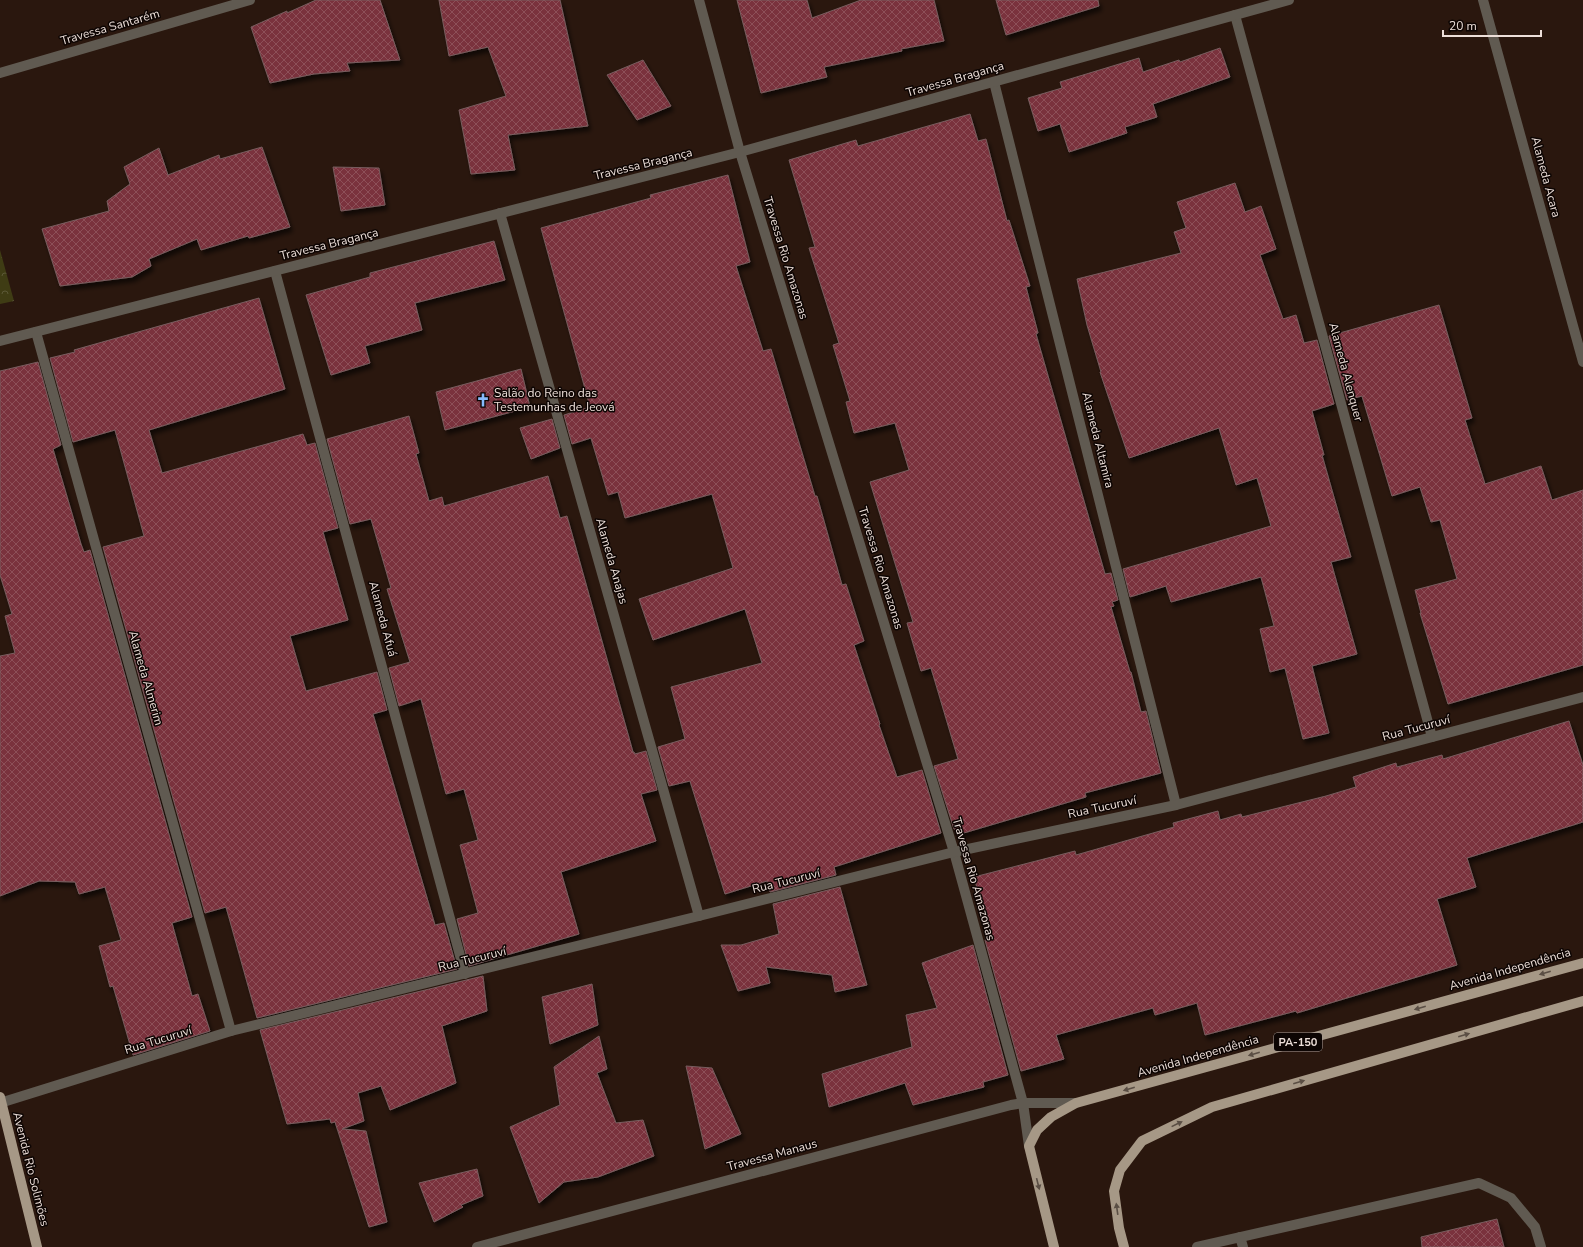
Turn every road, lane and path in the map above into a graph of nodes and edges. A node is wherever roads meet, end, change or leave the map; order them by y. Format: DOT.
graph roads {
  1 [pos="250,0"];
  2 [pos="699,0"];
  3 [pos="1289,0"];
  4 [pos="1483,0"];
  5 [pos="1235,15"];
  6 [pos="0,73"];
  7 [pos="994,82"];
  8 [pos="740,152"];
  9 [pos="500,214"];
  10 [pos="275,271"];
  11 [pos="36,332"];
  12 [pos="0,340"];
  13 [pos="1583,362"];
  14 [pos="1583,697"];
  15 [pos="1432,737"];
  16 [pos="1176,805"];
  17 [pos="954,852"];
  18 [pos="699,916"];
  19 [pos="1583,963"];
  20 [pos="464,974"];
  21 [pos="1583,1001"];
  22 [pos="231,1031"];
  23 [pos="1,1101"];
  24 [pos="1023,1103"];
  25 [pos="1076,1103"];
  26 [pos="1029,1146"];
  27 [pos="1241,1242"];
  28 [pos="37,1247"];
  29 [pos="477,1247"];
  30 [pos="1054,1247"];
  31 [pos="1124,1247"];
  32 [pos="1197,1247"];
  33 [pos="1541,1247"];
  1 -- 6 [label="street, Travessa Santarém"];
  2 -- 8 [label="street, Travessa Rio Amazonas"];
  3 -- 5 [label="street, Travessa Bragança"];
  4 -- 13 [label="street, Alameda Acara"];
  5 -- 7 [label="street, Travessa Bragança"];
  5 -- 15 [label="street, Alameda Alenquer"];
  7 -- 8 [label="street, Travessa Bragança"];
  7 -- 16 [label="street, Alameda Altamira"];
  8 -- 9 [label="street, Travessa Bragança"];
  8 -- 17 [label="street, Travessa Rio Amazonas"];
  9 -- 10 [label="street, Travessa Bragança"];
  9 -- 18 [label="street, Alameda Anajas"];
  10 -- 11 [label="street, Travessa Bragança"];
  10 -- 20 [label="street, Alameda Afuá"];
  11 -- 12 [label="street, Travessa Bragança"];
  11 -- 22 [label="street, Alameda Almerim"];
  14 -- 15 [label="street, Rua Tucuruví"];
  15 -- 16 [label="street, Rua Tucuruví"];
  16 -- 17 [label="street, Rua Tucuruví"];
  17 -- 18 [label="street, Rua Tucuruví"];
  17 -- 24 [label="street, Travessa Rio Amazonas"];
  18 -- 20 [label="street, Rua Tucuruví"];
  19 -- 25 [label="main road, Avenida Independência / PA-150, one-way"];
  20 -- 22 [label="street, Rua Tucuruví"];
  31 -- 21 [label="main road, one-way"];
  22 -- 23 [label="street, Rua Tucuruví"];
  23 -- 28 [label="main road, Avenida Rio Solimões"];
  24 -- 25 [label="street, Travessa Manaus"];
  24 -- 26 [label="street, Travessa Rio Amazonas"];
  24 -- 29 [label="street, Travessa Manaus"];
  25 -- 26 [label="main road, Avenida Independência / PA-150"];
  26 -- 30 [label="main road, one-way"];
  27 -- 32 [label="street"];
  27 -- 33 [label="street"];
}
